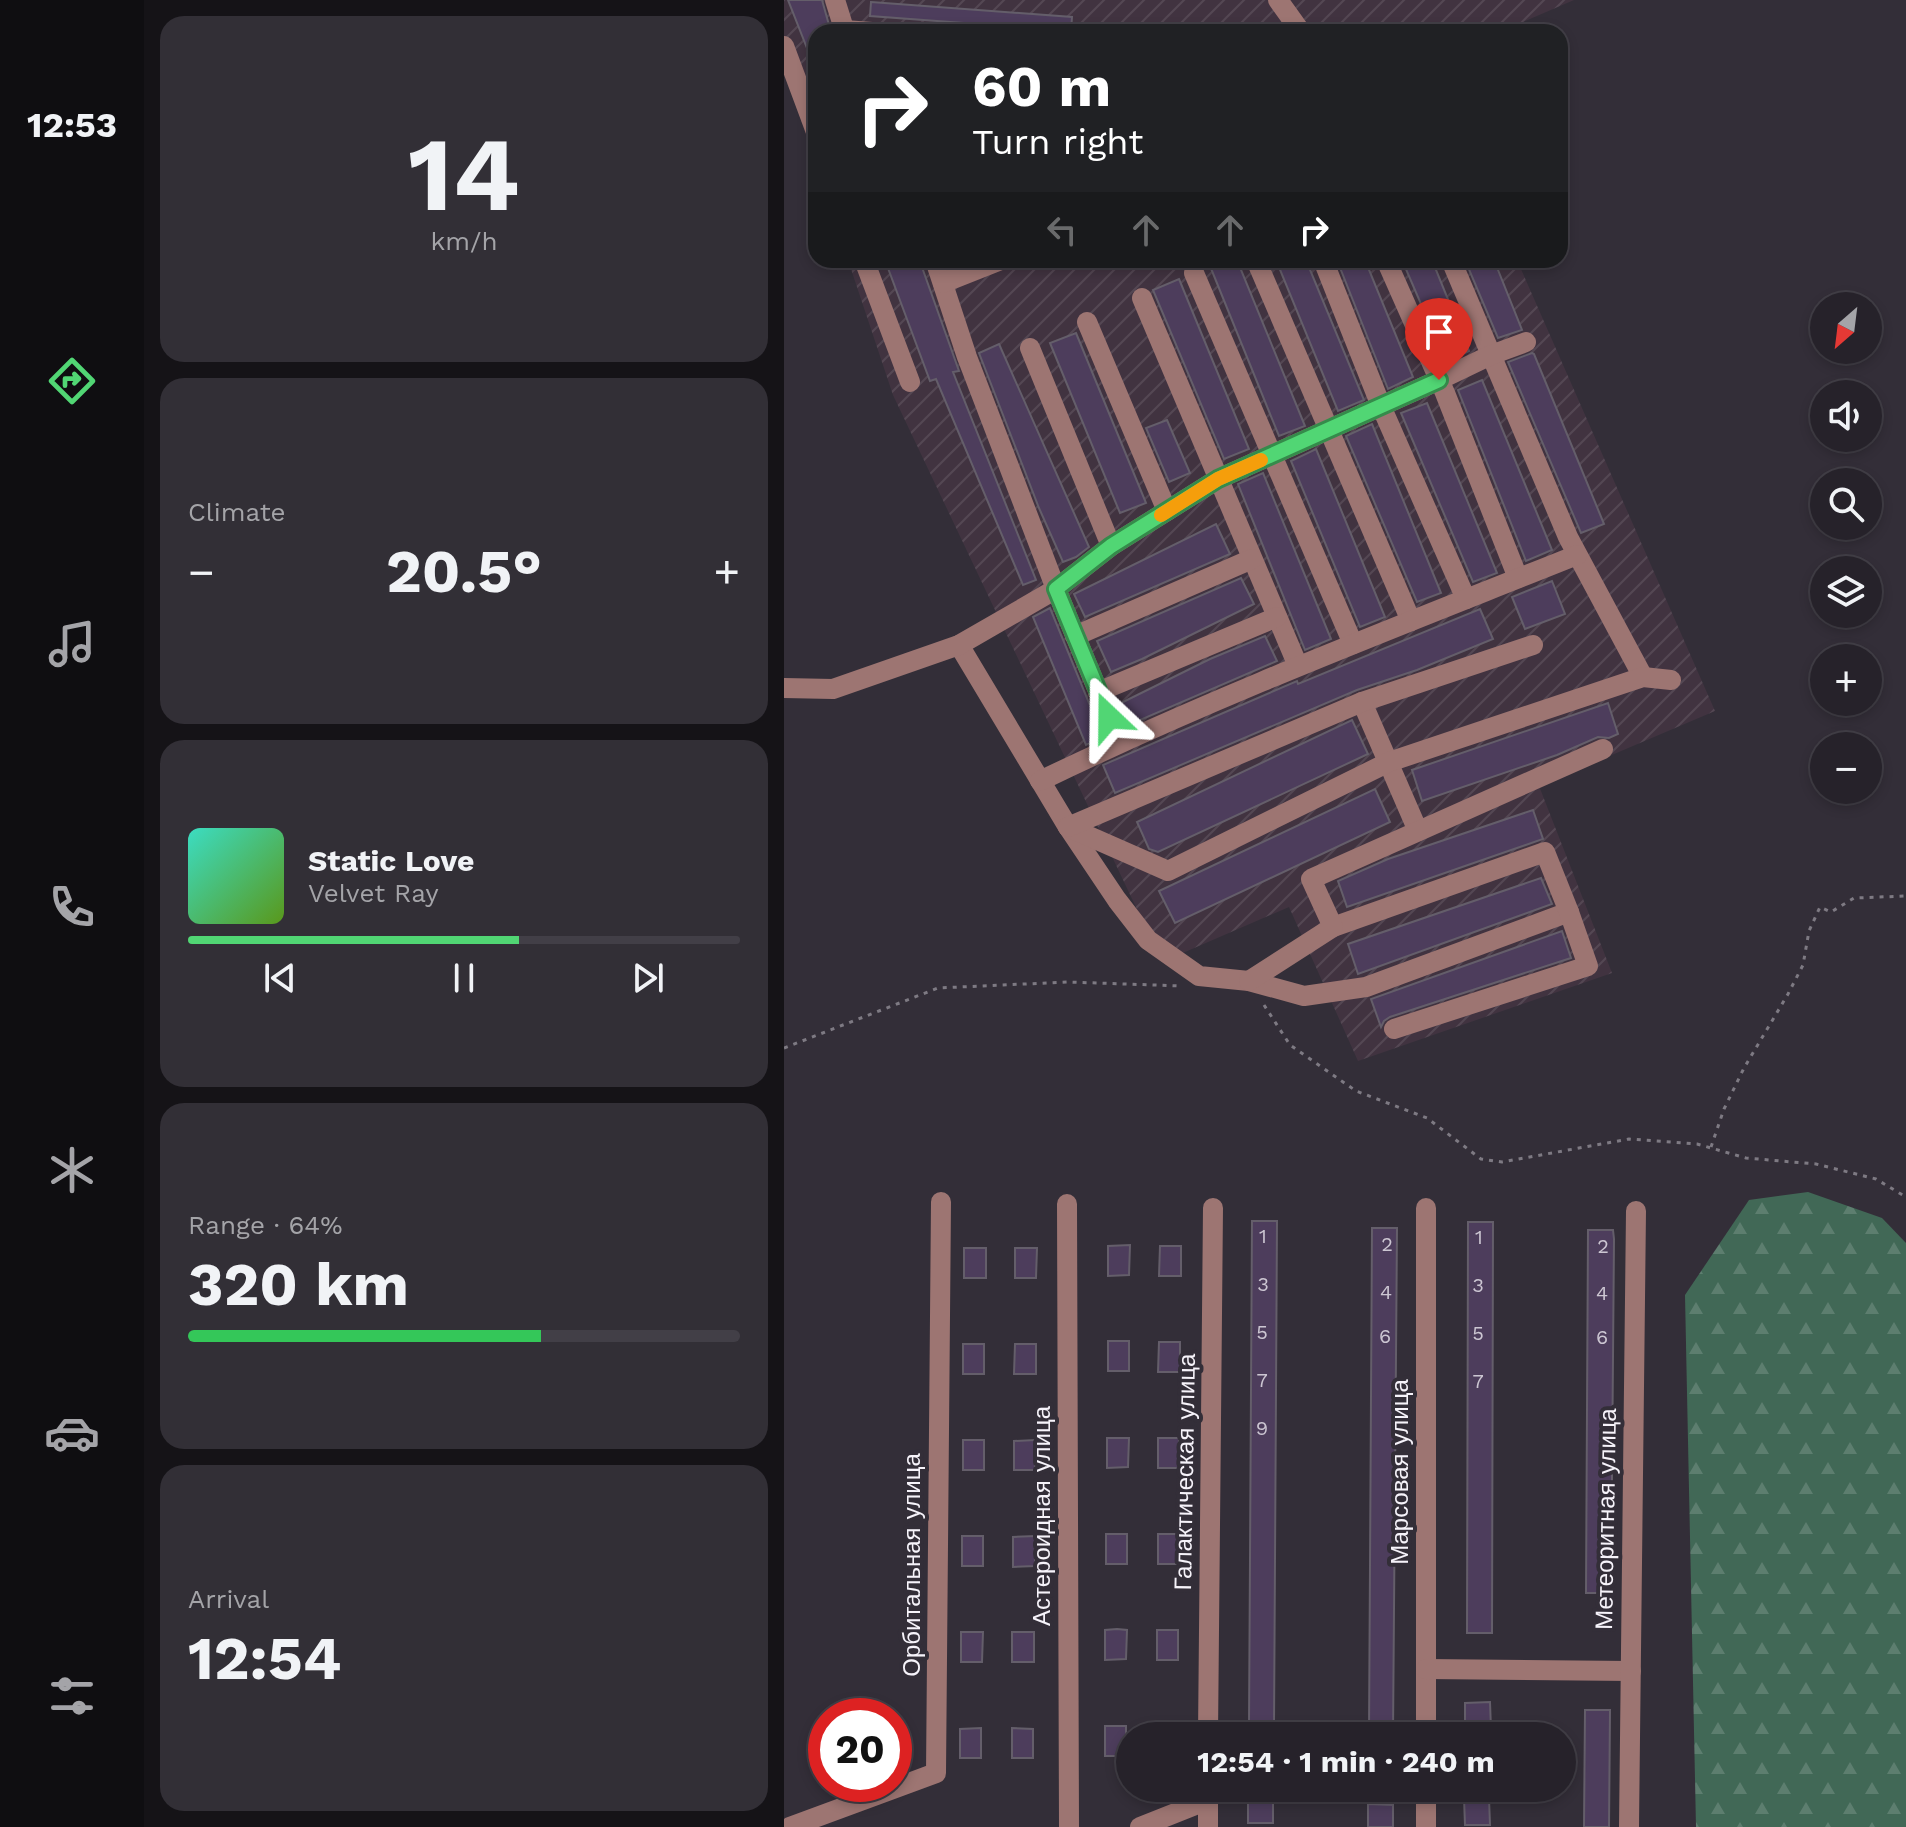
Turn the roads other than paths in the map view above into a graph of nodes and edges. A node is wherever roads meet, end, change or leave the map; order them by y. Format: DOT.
graph roads {
  1 [pos="835,0"];
  2 [pos="1278,0"];
  3 [pos="843,24"];
  4 [pos="1295,24"];
  5 [pos="785,54"];
  6 [pos="808,112"];
  7 [pos="867,268"];
  8 [pos="938,268"];
  9 [pos="981,268"];
  10 [pos="1259,268"];
  11 [pos="1326,268"];
  12 [pos="1390,268"];
  13 [pos="1454,268"];
  14 [pos="1194,273"];
  15 [pos="943,283"];
  16 [pos="1142,298"];
  17 [pos="1087,322"];
  18 [pos="1526,342"];
  19 [pos="1030,348"];
  20 [pos="1491,355"];
  21 [pos="1439,380"];
  22 [pos="910,382"];
  23 [pos="1381,406"];
  24 [pos="1328,430"];
  25 [pos="1272,455"];
  26 [pos="1218,479"];
  27 [pos="1167,511"];
  28 [pos="1111,546"];
  29 [pos="1577,555"];
  30 [pos="1252,559"];
  31 [pos="1518,578"];
  32 [pos="1056,589"];
  33 [pos="1466,599"];
  34 [pos="1277,617"];
  35 [pos="1411,621"];
  36 [pos="1075,636"];
  37 [pos="1353,644"];
  38 [pos="959,645"];
  39 [pos="1533,645"];
  40 [pos="1298,666"];
  41 [pos="1643,677"];
  42 [pos="1671,680"];
  43 [pos="784,688"];
  44 [pos="1098,692"];
  45 [pos="1362,702"];
  46 [pos="1119,742"];
  47 [pos="1603,749"];
  48 [pos="1389,762"];
  49 [pos="1040,781"];
  50 [pos="1068,827"];
  51 [pos="1418,831"];
  52 [pos="1569,912"];
  53 [pos="1333,927"];
  54 [pos="1249,981"];
  55 [pos="1394,1029"];
  56 [pos="941,1202"];
  57 [pos="1067,1204"];
  58 [pos="1213,1208"];
  59 [pos="1426,1208"];
  60 [pos="1636,1211"];
  61 [pos="1426,1669"];
  62 [pos="1631,1671"];
  63 [pos="1208,1722"];
  64 [pos="1426,1722"];
  65 [pos="1192,1802"];
  66 [pos="1208,1802"];
  67 [pos="1426,1802"];
  68 [pos="790,1827"];
  69 [pos="1069,1827"];
  70 [pos="1140,1827"];
  71 [pos="1208,1827"];
  72 [pos="1426,1827"];
  73 [pos="1629,1827"];
  1 -- 3 [label="street"];
  2 -- 4 [label="street"];
  5 -- 6 [label="street"];
  7 -- 22 [label="street"];
  8 -- 15 [label="street"];
  9 -- 15 [label="street"];
  10 -- 24 [label="street"];
  11 -- 23 [label="street"];
  12 -- 21 [label="street"];
  13 -- 20 [label="street"];
  14 -- 25 [label="street"];
  15 -- 32 [label="street"];
  16 -- 26 [label="street"];
  17 -- 27 [label="street"];
  18 -- 20 [label="street"];
  19 -- 28 [label="street"];
  20 -- 21 [label="street"];
  20 -- 29 [label="street"];
  21 -- 23 [label="street"];
  21 -- 31 [label="street"];
  23 -- 24 [label="street"];
  23 -- 33 [label="street"];
  24 -- 25 [label="street"];
  24 -- 35 [label="street"];
  25 -- 26 [label="street"];
  25 -- 37 [label="street"];
  26 -- 27 [label="street"];
  26 -- 30 [label="street"];
  27 -- 28 [label="street"];
  28 -- 32 [label="street"];
  29 -- 31 [label="street"];
  29 -- 41 [label="street"];
  30 -- 34 [label="street"];
  30 -- 36 [label="street"];
  31 -- 33 [label="street"];
  32 -- 36 [label="street"];
  32 -- 38 [label="street"];
  33 -- 35 [label="street"];
  34 -- 40 [label="street"];
  34 -- 44 [label="street"];
  35 -- 37 [label="street"];
  36 -- 44 [label="street"];
  37 -- 40 [label="street"];
  38 -- 43 [label="street"];
  38 -- 49 [label="street"];
  39 -- 45 [label="street"];
  40 -- 46 [label="street"];
  41 -- 42 [label="street"];
  41 -- 48 [label="street"];
  44 -- 46 [label="street"];
  45 -- 48 [label="street"];
  45 -- 50 [label="street"];
  46 -- 49 [label="street"];
  47 -- 51 [label="street"];
  48 -- 50 [label="street"];
  48 -- 51 [label="street"];
  49 -- 50 [label="street"];
  50 -- 54 [label="street"];
  51 -- 53 [label="street"];
  52 -- 53 [label="street"];
  52 -- 54 [label="street"];
  52 -- 55 [label="street"];
  53 -- 54 [label="street"];
  56 -- 68 [label="street, Орбитальная улица"];
  57 -- 69 [label="street, Астероидная улица"];
  58 -- 63 [label="street, Галактическая улица"];
  59 -- 61 [label="street, Марсовая улица"];
  60 -- 62 [label="street, Метеоритная улица"];
  61 -- 62 [label="street"];
  61 -- 64 [label="street, Марсовая улица"];
  62 -- 73 [label="street, Метеоритная улица"];
  65 -- 70 [label="street"];
  66 -- 71 [label="street"];
  67 -- 72 [label="street"];
}
